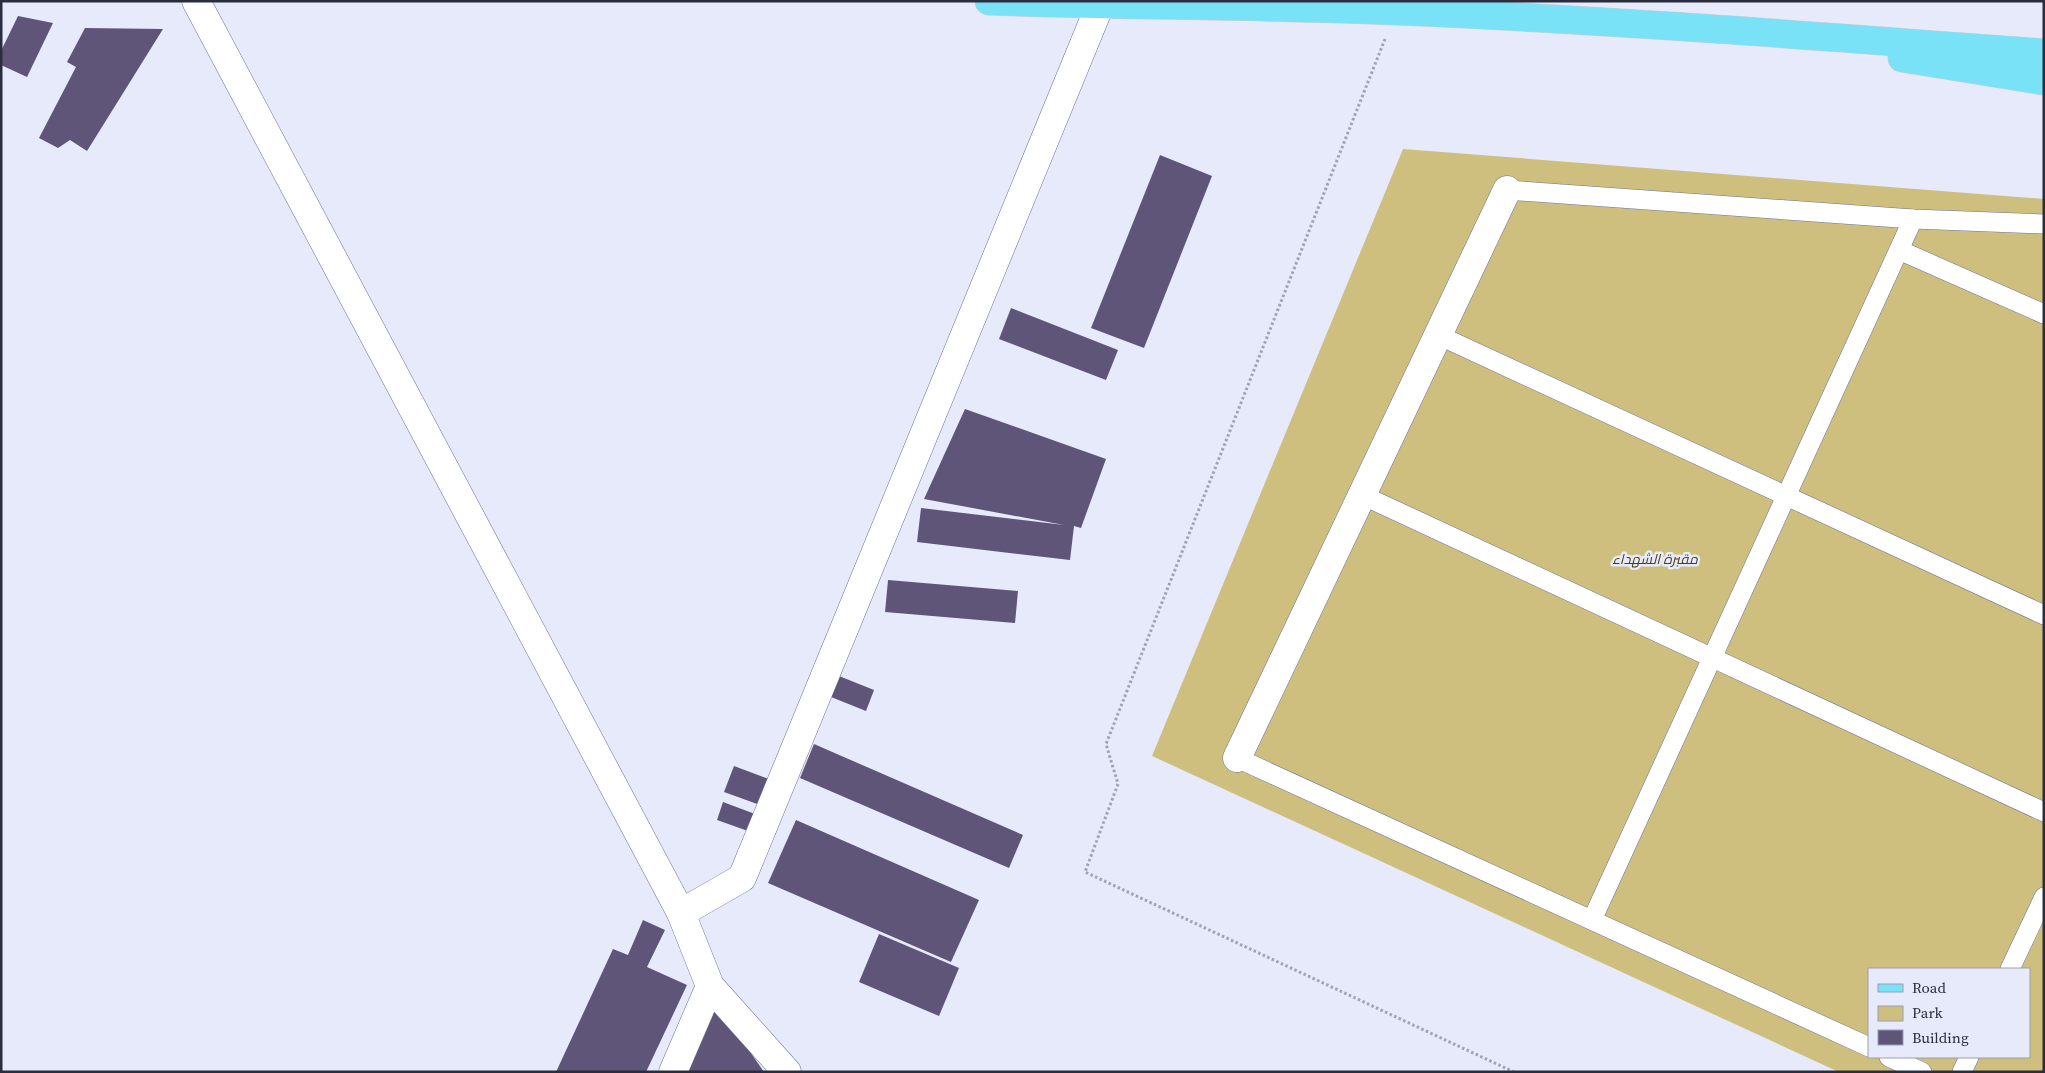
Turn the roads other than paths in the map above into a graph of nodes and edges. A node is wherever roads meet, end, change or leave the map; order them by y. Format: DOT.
graph roads {
  1 [pos="196,1"];
  2 [pos="988,1"];
  3 [pos="1100,6"];
  4 [pos="1723,29"];
  5 [pos="2044,53"];
  6 [pos="2044,81"];
  7 [pos="1507,190"];
  8 [pos="1913,219"];
  9 [pos="2044,224"];
  10 [pos="1899,250"];
  11 [pos="2044,314"];
  12 [pos="1438,335"];
  13 [pos="1362,495"];
  14 [pos="1786,496"];
  15 [pos="2044,615"];
  16 [pos="1712,658"];
  17 [pos="1237,758"];
  18 [pos="2044,812"];
  19 [pos="2044,897"];
  20 [pos="681,914"];
  21 [pos="1592,920"];
  22 [pos="2010,968"];
  23 [pos="710,986"];
  24 [pos="1868,1047"];
  25 [pos="1891,1058"];
  26 [pos="1969,1058"];
  27 [pos="673,1072"];
  28 [pos="788,1072"];
  29 [pos="1922,1072"];
  30 [pos="1962,1072"];
  1 -- 20 [label="street"];
  2 -- 3 [label="main road"];
  3 -- 4 [label="main road"];
  3 -- 20 [label="street"];
  4 -- 5 [label="main road"];
  4 -- 6 [label="main road"];
  7 -- 8 [label="lane"];
  7 -- 12 [label="street"];
  8 -- 9 [label="lane"];
  8 -- 10 [label="lane"];
  10 -- 11 [label="lane"];
  10 -- 14 [label="lane"];
  12 -- 13 [label="street"];
  12 -- 14 [label="lane"];
  13 -- 16 [label="lane"];
  13 -- 17 [label="street"];
  14 -- 15 [label="lane"];
  14 -- 16 [label="lane"];
  16 -- 18 [label="lane"];
  16 -- 21 [label="lane"];
  17 -- 21 [label="lane"];
  19 -- 22 [label="lane"];
  20 -- 23 [label="street"];
  21 -- 24 [label="lane"];
  23 -- 27 [label="street"];
  23 -- 28 [label="street"];
  25 -- 29 [label="lane"];
  26 -- 30 [label="lane"];
}
